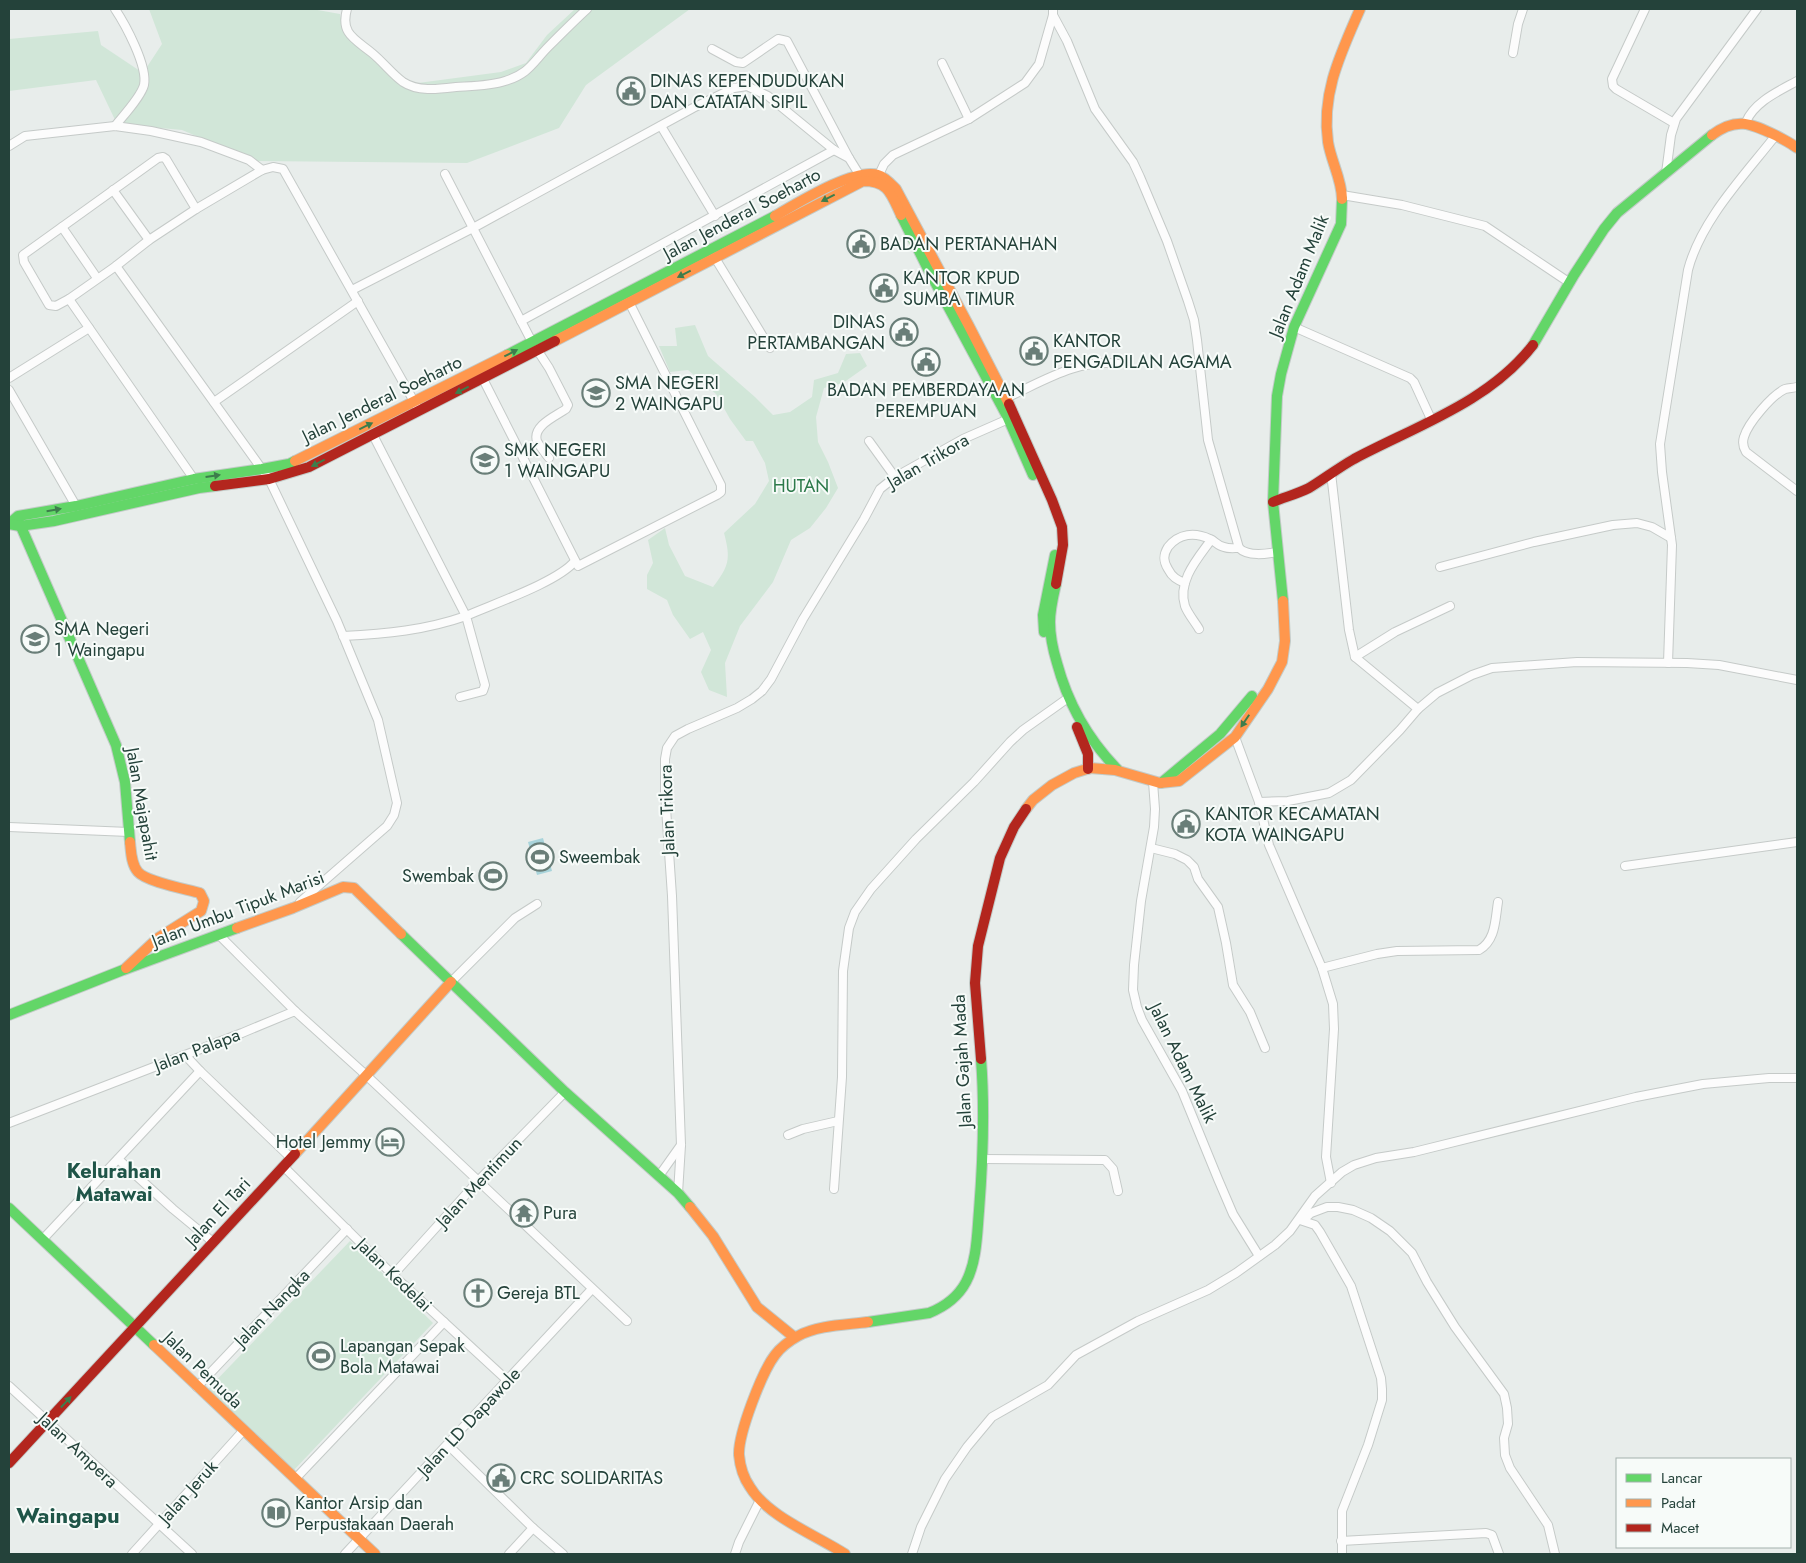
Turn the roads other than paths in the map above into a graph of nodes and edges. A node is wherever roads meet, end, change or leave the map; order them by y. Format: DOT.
graph roads {
  1 [pos="115,9"];
  2 [pos="347,9"];
  3 [pos="587,9"];
  4 [pos="1360,9"];
  5 [pos="1523,9"];
  6 [pos="1645,9"];
  7 [pos="1757,9"];
  8 [pos="1053,12"];
  9 [pos="712,49"];
  10 [pos="1513,53"];
  11 [pos="942,64"];
  12 [pos="1797,81"];
  13 [pos="969,119"];
  14 [pos="1746,122"];
  15 [pos="1674,123"];
  16 [pos="115,126"];
  17 [pos="661,126"];
  18 [pos="1776,135"];
  19 [pos="9,146"];
  20 [pos="1797,148"];
  21 [pos="834,150"];
  22 [pos="849,158"];
  23 [pos="262,170"];
  24 [pos="1666,173"];
  25 [pos="445,174"];
  26 [pos="878,177"];
  27 [pos="861,178"];
  28 [pos="112,190"];
  29 [pos="1342,195"];
  30 [pos="196,208"];
  31 [pos="715,216"];
  32 [pos="62,227"];
  33 [pos="473,228"];
  34 [pos="149,240"];
  35 [pos="712,254"];
  36 [pos="116,266"];
  37 [pos="97,278"];
  38 [pos="1570,283"];
  39 [pos="352,290"];
  40 [pos="69,299"];
  41 [pos="358,301"];
  42 [pos="629,302"];
  43 [pos="952,303"];
  44 [pos="521,321"];
  45 [pos="1294,327"];
  46 [pos="89,328"];
  47 [pos="535,346"];
  48 [pos="770,348"];
  49 [pos="1119,364"];
  50 [pos="9,378"];
  51 [pos="483,379"];
  52 [pos="1797,387"];
  53 [pos="9,390"];
  54 [pos="1006,398"];
  55 [pos="214,402"];
  56 [pos="414,402"];
  57 [pos="421,411"];
  58 [pos="1011,417"];
  59 [pos="1431,419"];
  60 [pos="373,435"];
  61 [pos="869,441"];
  62 [pos="549,458"];
  63 [pos="262,469"];
  64 [pos="1331,473"];
  65 [pos="895,477"];
  66 [pos="194,479"];
  67 [pos="269,479"];
  68 [pos="199,488"];
  69 [pos="1797,491"];
  70 [pos="1273,502"];
  71 [pos="76,506"];
  72 [pos="19,521"];
  73 [pos="9,524"];
  74 [pos="1672,538"];
  75 [pos="1211,540"];
  76 [pos="1239,548"];
  77 [pos="1278,557"];
  78 [pos="575,561"];
  79 [pos="1440,567"];
  80 [pos="1185,583"];
  81 [pos="1450,606"];
  82 [pos="466,616"];
  83 [pos="1199,630"];
  84 [pos="344,636"];
  85 [pos="1355,657"];
  86 [pos="1668,663"];
  87 [pos="1797,680"];
  88 [pos="460,698"];
  89 [pos="1065,700"];
  90 [pos="1418,709"];
  91 [pos="1235,737"];
  92 [pos="1088,768"];
  93 [pos="1118,770"];
  94 [pos="1157,782"];
  95 [pos="1259,802"];
  96 [pos="9,827"];
  97 [pos="130,832"];
  98 [pos="1797,842"];
  99 [pos="1151,848"];
  100 [pos="1625,866"];
  101 [pos="1498,902"];
  102 [pos="537,904"];
  103 [pos="293,908"];
  104 [pos="220,936"];
  105 [pos="1322,968"];
  106 [pos="123,970"];
  107 [pos="450,982"];
  108 [pos="294,1011"];
  109 [pos="9,1015"];
  110 [pos="1265,1048"];
  111 [pos="186,1055"];
  112 [pos="200,1072"];
  113 [pos="367,1076"];
  114 [pos="1797,1078"];
  115 [pos="565,1092"];
  116 [pos="838,1121"];
  117 [pos="9,1123"];
  118 [pos="788,1135"];
  119 [pos="681,1145"];
  120 [pos="290,1157"];
  121 [pos="118,1159"];
  122 [pos="982,1159"];
  123 [pos="283,1166"];
  124 [pos="659,1176"];
  125 [pos="478,1181"];
  126 [pos="1331,1183"];
  127 [pos="834,1190"];
  128 [pos="1118,1191"];
  129 [pos="678,1193"];
  130 [pos="9,1208"];
  131 [pos="1300,1220"];
  132 [pos="347,1229"];
  133 [pos="43,1239"];
  134 [pos="213,1242"];
  135 [pos="1259,1256"];
  136 [pos="393,1275"];
  137 [pos="592,1289"];
  138 [pos="627,1321"];
  139 [pos="444,1322"];
  140 [pos="135,1328"];
  141 [pos="794,1337"];
  142 [pos="508,1381"];
  143 [pos="9,1386"];
  144 [pos="197,1387"];
  145 [pos="48,1422"];
  146 [pos="243,1430"];
  147 [pos="448,1445"];
  148 [pos="9,1463"];
  149 [pos="296,1478"];
  150 [pos="760,1500"];
  151 [pos="159,1524"];
  152 [pos="533,1528"];
  153 [pos="359,1540"];
  154 [pos="1341,1541"];
  155 [pos="132,1554"];
  156 [pos="192,1554"];
  157 [pos="345,1554"];
  158 [pos="375,1554"];
  159 [pos="509,1554"];
  160 [pos="563,1554"];
  161 [pos="735,1554"];
  162 [pos="845,1554"];
  163 [pos="912,1554"];
  164 [pos="1342,1554"];
  165 [pos="1499,1554"];
  166 [pos="1555,1554"];
  1 -- 16 [label="street"];
  2 -- 3 [label="street"];
  4 -- 29 [label="main road, Jalan Adam Malik"];
  5 -- 10 [label="street"];
  6 -- 15 [label="street"];
  7 -- 15 [label="street"];
  8 -- 13 [label="street"];
  8 -- 76 [label="street"];
  9 -- 22 [label="street"];
  11 -- 13 [label="street"];
  12 -- 14 [label="street"];
  13 -- 26 [label="street"];
  14 -- 18 [label="main road"];
  14 -- 24 [label="main road"];
  15 -- 24 [label="street"];
  16 -- 19 [label="street"];
  16 -- 23 [label="street"];
  17 -- 21 [label="street"];
  17 -- 31 [label="street"];
  17 -- 33 [label="street"];
  18 -- 20 [label="main road"];
  18 -- 74 [label="street"];
  21 -- 22 [label="street"];
  21 -- 31 [label="street"];
  22 -- 27 [label="street"];
  23 -- 30 [label="street"];
  23 -- 39 [label="street"];
  24 -- 38 [label="main road"];
  25 -- 33 [label="street"];
  26 -- 27 [label="main road, Jalan Jenderal Soeharto"];
  26 -- 43 [label="main road"];
  27 -- 35 [label="main road, Jalan Jenderal Soeharto"];
  28 -- 30 [label="street"];
  28 -- 32 [label="street"];
  28 -- 34 [label="street"];
  29 -- 38 [label="street"];
  29 -- 45 [label="main road, Jalan Adam Malik"];
  30 -- 34 [label="street"];
  31 -- 44 [label="street"];
  32 -- 37 [label="street"];
  32 -- 40 [label="street"];
  33 -- 39 [label="street"];
  33 -- 44 [label="street"];
  34 -- 36 [label="street"];
  35 -- 42 [label="main road, Jalan Jenderal Soeharto, one-way"];
  35 -- 47 [label="main road, Jalan Jenderal Soeharto"];
  35 -- 48 [label="street"];
  36 -- 37 [label="street"];
  36 -- 55 [label="street"];
  37 -- 40 [label="street"];
  38 -- 59 [label="main road"];
  39 -- 41 [label="street"];
  40 -- 46 [label="street"];
  41 -- 55 [label="street"];
  41 -- 56 [label="street"];
  42 -- 47 [label="main road, Jalan Jenderal Soeharto"];
  42 -- 78 [label="street"];
  43 -- 54 [label="main road"];
  43 -- 58 [label="main road"];
  44 -- 47 [label="street"];
  45 -- 59 [label="street"];
  45 -- 70 [label="main road, Jalan Adam Malik"];
  46 -- 50 [label="street"];
  46 -- 66 [label="street"];
  47 -- 51 [label="main road, Jalan Jenderal Soeharto"];
  56 -- 47 [label="main road, Jalan Jenderal Soeharto, one-way"];
  47 -- 62 [label="street"];
  49 -- 54 [label="street"];
  51 -- 57 [label="main road, Jalan Jenderal Soeharto, one-way"];
  51 -- 78 [label="street"];
  52 -- 69 [label="street"];
  53 -- 71 [label="street"];
  54 -- 58 [label="main road"];
  55 -- 63 [label="street"];
  56 -- 57 [label="street"];
  63 -- 56 [label="main road, Jalan Jenderal Soeharto, one-way"];
  57 -- 60 [label="main road, Jalan Jenderal Soeharto"];
  58 -- 65 [label="street, Jalan Trikora"];
  58 -- 89 [label="main road"];
  59 -- 64 [label="main road"];
  60 -- 67 [label="main road, Jalan Jenderal Soeharto, one-way"];
  60 -- 82 [label="street"];
  61 -- 65 [label="street"];
  66 -- 63 [label="main road, Jalan Jenderal Soeharto, one-way"];
  63 -- 67 [label="street"];
  64 -- 70 [label="main road"];
  64 -- 85 [label="street"];
  65 -- 119 [label="street, Jalan Trikora"];
  66 -- 68 [label="street"];
  66 -- 71 [label="main road, Jalan Jenderal Soeharto"];
  67 -- 68 [label="main road, Jalan Jenderal Soeharto"];
  67 -- 84 [label="street"];
  68 -- 72 [label="main road, Jalan Jenderal Soeharto"];
  70 -- 77 [label="main road, Jalan Adam Malik"];
  72 -- 71 [label="main road, Jalan Jenderal Soeharto, one-way"];
  72 -- 73 [label="main road"];
  72 -- 97 [label="main road, Jalan Majapahit"];
  74 -- 79 [label="street"];
  74 -- 86 [label="street"];
  75 -- 76 [label="street"];
  75 -- 80 [label="street"];
  75 -- 80 [label="street"];
  76 -- 77 [label="street"];
  77 -- 91 [label="main road, Jalan Adam Malik, one-way"];
  77 -- 94 [label="main road, Jalan Adam Malik"];
  78 -- 82 [label="street"];
  80 -- 83 [label="street"];
  81 -- 85 [label="street"];
  82 -- 84 [label="street"];
  82 -- 88 [label="street"];
  84 -- 103 [label="street"];
  85 -- 90 [label="street"];
  86 -- 87 [label="street"];
  86 -- 90 [label="street"];
  89 -- 92 [label="main road"];
  89 -- 93 [label="main road"];
  89 -- 116 [label="street"];
  90 -- 95 [label="street"];
  91 -- 94 [label="main road, Jalan Adam Malik"];
  91 -- 95 [label="street"];
  92 -- 93 [label="main road, Jalan Gajah Mada"];
  92 -- 122 [label="main road, Jalan Gajah Mada"];
  93 -- 94 [label="main road, Jalan Gajah Mada"];
  94 -- 99 [label="street, Jalan Adam Malik"];
  95 -- 105 [label="street"];
  96 -- 97 [label="street"];
  97 -- 106 [label="main road, Jalan Majapahit"];
  98 -- 100 [label="street"];
  99 -- 110 [label="street"];
  99 -- 135 [label="street, Jalan Adam Malik"];
  101 -- 105 [label="street"];
  102 -- 107 [label="street"];
  103 -- 104 [label="main road, Jalan Umbu Tipuk Marisi"];
  103 -- 107 [label="main road, Jalan Umbu Tipuk Marisi"];
  104 -- 106 [label="main road, Jalan Umbu Tipuk Marisi"];
  104 -- 108 [label="street"];
  105 -- 126 [label="street"];
  106 -- 109 [label="main road, Jalan Umbu Tipuk Marisi"];
  107 -- 113 [label="main road, Jalan El Tari"];
  107 -- 115 [label="main road, Jalan Umbu Tipuk Marisi"];
  108 -- 111 [label="street, Jalan Palapa"];
  108 -- 113 [label="street"];
  111 -- 112 [label="street"];
  111 -- 117 [label="street, Jalan Palapa"];
  112 -- 120 [label="street"];
  112 -- 121 [label="street"];
  113 -- 120 [label="main road, Jalan El Tari"];
  113 -- 125 [label="street"];
  114 -- 126 [label="street"];
  115 -- 124 [label="main road, Jalan Umbu Tipuk Marisi"];
  115 -- 125 [label="street, Jalan Mentimun"];
  116 -- 118 [label="street"];
  116 -- 127 [label="street"];
  119 -- 124 [label="street"];
  119 -- 129 [label="street, Jalan Trikora"];
  120 -- 123 [label="main road, Jalan El Tari"];
  121 -- 133 [label="street"];
  121 -- 134 [label="street"];
  122 -- 128 [label="street"];
  122 -- 141 [label="main road, Jalan Gajah Mada"];
  123 -- 132 [label="street, Jalan Kedelai"];
  123 -- 134 [label="main road, Jalan El Tari"];
  124 -- 129 [label="main road, Jalan Umbu Tipuk Marisi"];
  125 -- 136 [label="street, Jalan Mentimun"];
  125 -- 137 [label="street"];
  126 -- 131 [label="street"];
  129 -- 141 [label="main road, Jalan Umbu Tipuk Marisi"];
  130 -- 133 [label="main road, Jalan Pemuda"];
  131 -- 135 [label="street"];
  131 -- 154 [label="street"];
  131 -- 166 [label="street"];
  132 -- 136 [label="street, Jalan Kedelai"];
  132 -- 144 [label="street, Jalan Nangka"];
  133 -- 140 [label="main road, Jalan Pemuda"];
  134 -- 140 [label="main road, Jalan El Tari"];
  135 -- 163 [label="street"];
  136 -- 139 [label="street, Jalan Kedelai"];
  137 -- 138 [label="street"];
  137 -- 142 [label="street, Jalan LD Dapawole"];
  139 -- 142 [label="street, Jalan Kedelai"];
  139 -- 149 [label="street"];
  140 -- 144 [label="main road, Jalan Pemuda"];
  145 -- 140 [label="main road, Jalan El Tari, one-way"];
  141 -- 150 [label="main road"];
  142 -- 147 [label="street, Jalan LD Dapawole"];
  143 -- 145 [label="street, Jalan Ampera"];
  144 -- 146 [label="main road, Jalan Pemuda"];
  145 -- 148 [label="main road, Jalan El Tari"];
  145 -- 151 [label="street, Jalan Ampera"];
  146 -- 149 [label="main road, Jalan Pemuda"];
  146 -- 151 [label="street, Jalan Jeruk"];
  147 -- 152 [label="street"];
  147 -- 153 [label="street, Jalan LD Dapawole"];
  149 -- 153 [label="main road, Jalan Pemuda"];
  150 -- 161 [label="street"];
  150 -- 162 [label="main road"];
  151 -- 155 [label="street, Jalan Jeruk"];
  151 -- 156 [label="street, Jalan Ampera"];
  152 -- 159 [label="street"];
  152 -- 160 [label="street"];
  153 -- 157 [label="street, Jalan LD Dapawole"];
  153 -- 158 [label="main road, Jalan Pemuda"];
  154 -- 164 [label="street"];
  154 -- 165 [label="street"];
}
